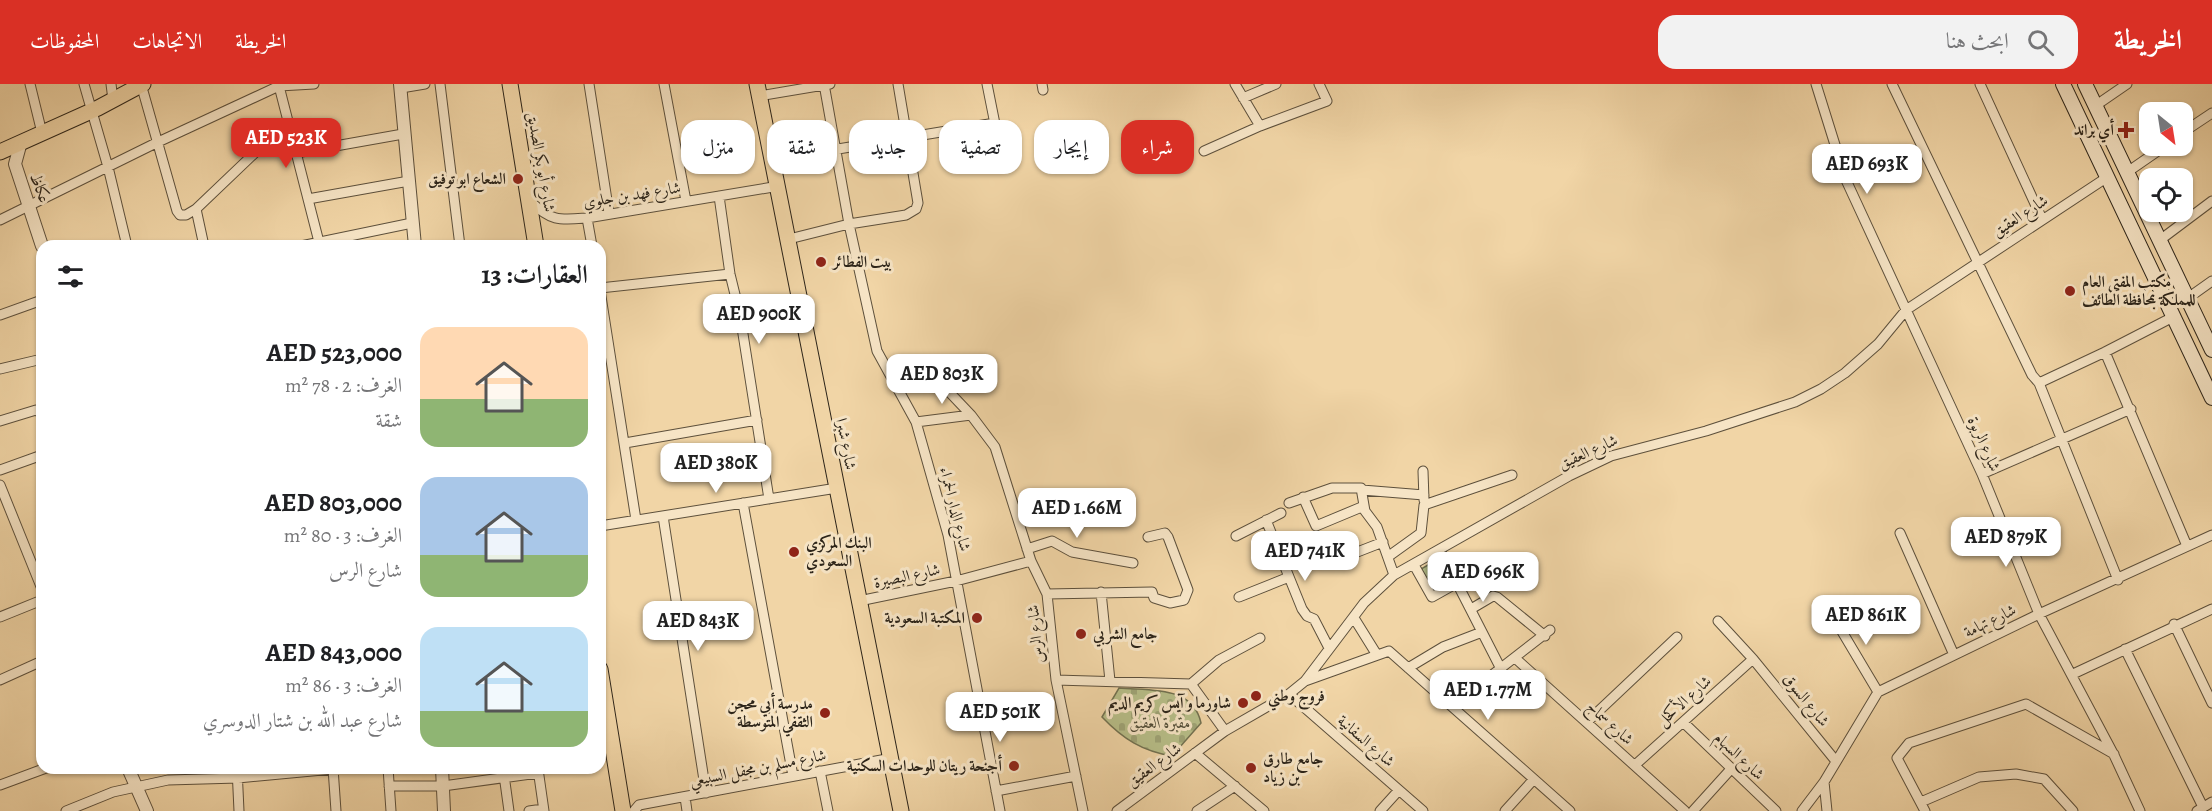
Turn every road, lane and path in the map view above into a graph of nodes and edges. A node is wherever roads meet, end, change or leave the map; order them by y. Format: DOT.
graph roads {
  1 [pos="30,84"];
  2 [pos="84,84"];
  3 [pos="111,84"];
  4 [pos="142,84"];
  5 [pos="425,84"];
  6 [pos="440,84"];
  7 [pos="510,84"];
  8 [pos="589,84"];
  9 [pos="664,84"];
  10 [pos="824,84"];
  11 [pos="830,84"];
  12 [pos="898,84"];
  13 [pos="987,84"];
  14 [pos="1235,84"];
  15 [pos="1276,84"];
  16 [pos="1319,84"];
  17 [pos="1816,84"];
  18 [pos="1892,84"];
  19 [pos="1980,84"];
  20 [pos="2063,84"];
  21 [pos="2085,84"];
  22 [pos="2127,84"];
  23 [pos="308,85"];
  24 [pos="279,86"];
  25 [pos="400,86"];
  26 [pos="758,90"];
  27 [pos="1243,98"];
  28 [pos="113,100"];
  29 [pos="2095,106"];
  30 [pos="91,111"];
  31 [pos="2212,112"];
  32 [pos="903,120"];
  33 [pos="994,120"];
  34 [pos="2193,125"];
  35 [pos="1260,126"];
  36 [pos="767,132"];
  37 [pos="42,133"];
  38 [pos="403,134"];
  39 [pos="290,136"];
  40 [pos="21,142"];
  41 [pos="156,142"];
  42 [pos="849,147"];
  43 [pos="838,149"];
  44 [pos="1204,151"];
  45 [pos="0,152"];
  46 [pos="296,153"];
  47 [pos="2151,156"];
  48 [pos="108,167"];
  49 [pos="2127,173"];
  50 [pos="776,174"];
  51 [pos="913,174"];
  52 [pos="2106,178"];
  53 [pos="409,181"];
  54 [pos="779,186"];
  55 [pos="719,196"];
  56 [pos="308,199"];
  57 [pos="686,201"];
  58 [pos="2212,201"];
  59 [pos="531,202"];
  60 [pos="30,204"];
  61 [pos="196,209"];
  62 [pos="609,213"];
  63 [pos="587,218"];
  64 [pos="2042,219"];
  65 [pos="0,220"];
  66 [pos="412,223"];
  67 [pos="849,224"];
  68 [pos="789,239"];
  69 [pos="40,240"];
  70 [pos="126,240"];
  71 [pos="203,240"];
  72 [pos="319,240"];
  73 [pos="338,240"];
  74 [pos="414,240"];
  75 [pos="459,240"];
  76 [pos="535,240"];
  77 [pos="591,240"];
  78 [pos="2160,240"];
  79 [pos="1978,262"];
  80 [pos="730,274"];
  81 [pos="2212,281"];
  82 [pos="606,288"];
  83 [pos="2188,298"];
  84 [pos="36,302"];
  85 [pos="1906,310"];
  86 [pos="0,315"];
  87 [pos="2173,317"];
  88 [pos="606,326"];
  89 [pos="2212,350"];
  90 [pos="2105,352"];
  91 [pos="36,360"];
  92 [pos="0,369"];
  93 [pos="934,376"];
  94 [pos="2039,383"];
  95 [pos="2212,398"];
  96 [pos="2131,409"];
  97 [pos="36,410"];
  98 [pos="971,415"];
  99 [pos="757,420"];
  100 [pos="0,421"];
  101 [pos="916,422"];
  102 [pos="2062,439"];
  103 [pos="625,443"];
  104 [pos="36,457"];
  105 [pos="0,470"];
  106 [pos="1423,471"];
  107 [pos="1512,474"];
  108 [pos="1982,474"];
  109 [pos="0,485"];
  110 [pos="837,488"];
  111 [pos="1362,490"];
  112 [pos="1303,497"];
  113 [pos="769,499"];
  114 [pos="1424,500"];
  115 [pos="743,503"];
  116 [pos="1289,503"];
  117 [pos="1364,506"];
  118 [pos="1281,513"];
  119 [pos="663,516"];
  120 [pos="636,520"];
  121 [pos="1266,520"];
  122 [pos="606,525"];
  123 [pos="1900,533"];
  124 [pos="2212,535"];
  125 [pos="1236,536"];
  126 [pos="1148,537"];
  127 [pos="1383,542"];
  128 [pos="2187,546"];
  129 [pos="1027,549"];
  130 [pos="1440,550"];
  131 [pos="1389,556"];
  132 [pos="1341,558"];
  133 [pos="1030,561"];
  134 [pos="1133,563"];
  135 [pos="1414,565"];
  136 [pos="36,574"];
  137 [pos="1394,575"];
  138 [pos="1289,577"];
  139 [pos="2118,580"];
  140 [pos="956,581"];
  141 [pos="1457,583"];
  142 [pos="1101,592"];
  143 [pos="1047,594"];
  144 [pos="1239,597"];
  145 [pos="859,601"];
  146 [pos="36,602"];
  147 [pos="1471,609"];
  148 [pos="2212,609"];
  149 [pos="1831,613"];
  150 [pos="2039,614"];
  151 [pos="0,617"];
  152 [pos="1354,618"];
  153 [pos="1718,621"];
  154 [pos="2174,624"];
  155 [pos="1482,632"];
  156 [pos="1677,637"];
  157 [pos="1260,638"];
  158 [pos="1329,648"];
  159 [pos="2125,649"];
  160 [pos="1377,655"];
  161 [pos="1954,655"];
  162 [pos="1515,658"];
  163 [pos="1754,659"];
  164 [pos="36,664"];
  165 [pos="1408,668"];
  166 [pos="1501,669"];
  167 [pos="2073,674"];
  168 [pos="0,680"];
  169 [pos="1056,680"];
  170 [pos="1110,681"];
  171 [pos="1305,681"];
  172 [pos="1191,684"];
  173 [pos="1878,692"];
  174 [pos="1288,694"];
  175 [pos="2212,703"];
  176 [pos="606,706"];
  177 [pos="1452,706"];
  178 [pos="1587,723"];
  179 [pos="1683,723"];
  180 [pos="1225,731"];
  181 [pos="1195,753"];
  182 [pos="2114,754"];
  183 [pos="892,758"];
  184 [pos="1835,760"];
  185 [pos="1635,765"];
  186 [pos="1731,770"];
  187 [pos="36,771"];
  188 [pos="820,771"];
  189 [pos="132,774"];
  190 [pos="187,774"];
  191 [pos="230,774"];
  192 [pos="238,774"];
  193 [pos="333,774"];
  194 [pos="388,774"];
  195 [pos="442,774"];
  196 [pos="494,774"];
  197 [pos="503,774"];
  198 [pos="539,774"];
  199 [pos="794,776"];
  200 [pos="1076,776"];
  201 [pos="187,779"];
  202 [pos="1534,779"];
  203 [pos="1824,782"];
  204 [pos="0,785"];
  205 [pos="137,785"];
  206 [pos="389,786"];
  207 [pos="443,786"];
  208 [pos="1234,786"];
  209 [pos="1399,790"];
  210 [pos="996,791"];
  211 [pos="706,793"];
  212 [pos="685,797"];
  213 [pos="1923,806"];
  214 [pos="2204,807"];
  215 [pos="544,810"];
  216 [pos="66,811"];
  217 [pos="147,811"];
  218 [pos="240,811"];
  219 [pos="336,811"];
  220 [pos="391,811"];
  221 [pos="444,811"];
  222 [pos="509,811"];
  223 [pos="529,811"];
  224 [pos="623,811"];
  225 [pos="634,811"];
  226 [pos="687,811"];
  227 [pos="828,811"];
  228 [pos="901,811"];
  229 [pos="1000,811"];
  230 [pos="1083,811"];
  231 [pos="1117,811"];
  232 [pos="1197,811"];
  233 [pos="1264,811"];
  234 [pos="1380,811"];
  235 [pos="1423,811"];
  236 [pos="1505,811"];
  237 [pos="1570,811"];
  238 [pos="1685,811"];
  239 [pos="1693,811"];
  240 [pos="1776,811"];
  241 [pos="1802,811"];
  242 [pos="1827,811"];
  243 [pos="2073,811"];
  244 [pos="2140,811"];
  1 -- 37 [label="street"];
  2 -- 30 [label="street"];
  3 -- 28 [label="street"];
  4 -- 28 [label="main road"];
  4 -- 41 [label="street"];
  5 -- 25 [label="street"];
  6 -- 75 [label="street"];
  7 -- 59 [label="main road, شارع أبو بكر الصديق"];
  8 -- 62 [label="street"];
  9 -- 57 [label="street"];
  10 -- 11 [label="street"];
  10 -- 26 [label="street"];
  10 -- 43 [label="street, شارع الدار الحمراء"];
  12 -- 32 [label="street"];
  13 -- 33 [label="street"];
  14 -- 27 [label="street"];
  15 -- 27 [label="street"];
  16 -- 35 [label="street"];
  17 -- 85 [label="street, شارع الربوة"];
  18 -- 79 [label="street"];
  19 -- 64 [label="street"];
  20 -- 52 [label="main road"];
  21 -- 29 [label="main road"];
  22 -- 29 [label="street"];
  23 -- 24 [label="street"];
  24 -- 39 [label="street"];
  24 -- 41 [label="street"];
  25 -- 38 [label="street"];
  26 -- 36 [label="main road, شارع شبرا"];
  27 -- 35 [label="street"];
  28 -- 30 [label="main road"];
  29 -- 49 [label="main road"];
  30 -- 37 [label="main road"];
  30 -- 48 [label="street"];
  31 -- 34 [label="street"];
  35 -- 44 [label="street"];
  37 -- 40 [label="main road"];
  38 -- 46 [label="street"];
  38 -- 53 [label="street"];
  39 -- 46 [label="street"];
  39 -- 61 [label="street"];
  40 -- 45 [label="main road"];
  40 -- 60 [label="street, عكاظ"];
  41 -- 48 [label="street"];
  41 -- 61 [label="street"];
  42 -- 43 [label="street"];
  43 -- 67 [label="street, شارع الدار الحمراء"];
  46 -- 56 [label="street"];
  47 -- 49 [label="street"];
  48 -- 60 [label="street"];
  48 -- 70 [label="street"];
  49 -- 78 [label="main road"];
  50 -- 54 [label="main road, شارع شبرا"];
  51 -- 67 [label="street"];
  52 -- 64 [label="street, شارع العقيق"];
  52 -- 87 [label="main road"];
  53 -- 56 [label="street"];
  53 -- 66 [label="street"];
  54 -- 55 [label="street, شارع فهد بن جلوي"];
  54 -- 68 [label="main road, شارع شبرا"];
  55 -- 57 [label="street, شارع فهد بن جلوي"];
  55 -- 80 [label="street"];
  56 -- 72 [label="street"];
  57 -- 62 [label="street, شارع فهد بن جلوي"];
  58 -- 78 [label="street"];
  59 -- 63 [label="street, شارع فهد بن جلوي"];
  59 -- 76 [label="main road, شارع أبو بكر الصديق"];
  60 -- 65 [label="street"];
  60 -- 69 [label="street, عكاظ"];
  61 -- 71 [label="street"];
  62 -- 63 [label="street, شارع فهد بن جلوي"];
  63 -- 77 [label="street"];
  64 -- 79 [label="street, شارع العقيق"];
  66 -- 73 [label="street"];
  66 -- 74 [label="street"];
  67 -- 68 [label="street"];
  67 -- 101 [label="street, شارع الدار الحمراء"];
  68 -- 110 [label="main road, شارع شبرا"];
  78 -- 83 [label="main road"];
  79 -- 85 [label="street, شارع العقيق"];
  79 -- 94 [label="street"];
  80 -- 82 [label="street"];
  80 -- 99 [label="street"];
  81 -- 83 [label="street"];
  83 -- 89 [label="main road"];
  84 -- 86 [label="street"];
  85 -- 108 [label="street, شارع الربوة"];
  85 -- 130 [label="street, شارع العقيق"];
  87 -- 90 [label="street"];
  87 -- 95 [label="main road"];
  88 -- 103 [label="street"];
  90 -- 94 [label="street"];
  90 -- 96 [label="street"];
  91 -- 92 [label="street"];
  93 -- 98 [label="street, شارع الرس"];
  94 -- 102 [label="street"];
  96 -- 102 [label="street"];
  96 -- 128 [label="street"];
  97 -- 100 [label="street"];
  98 -- 101 [label="street"];
  98 -- 129 [label="street, شارع الرس"];
  99 -- 103 [label="street"];
  99 -- 113 [label="street"];
  101 -- 140 [label="street, شارع الدار الحمراء"];
  102 -- 108 [label="street"];
  102 -- 139 [label="street"];
  103 -- 120 [label="street"];
  104 -- 105 [label="street"];
  106 -- 114 [label="street"];
  107 -- 114 [label="street"];
  108 -- 150 [label="street, شارع الربوة"];
  109 -- 136 [label="street"];
  110 -- 113 [label="street"];
  110 -- 145 [label="main road, شارع شبرا"];
  111 -- 112 [label="street"];
  111 -- 114 [label="street"];
  111 -- 117 [label="street"];
  112 -- 116 [label="street"];
  112 -- 117 [label="street"];
  113 -- 115 [label="street"];
  114 -- 131 [label="street"];
  115 -- 119 [label="street"];
  115 -- 199 [label="street"];
  117 -- 127 [label="street"];
  118 -- 121 [label="street"];
  119 -- 120 [label="street"];
  119 -- 211 [label="street"];
  120 -- 122 [label="street"];
  121 -- 125 [label="street"];
  121 -- 138 [label="street"];
  123 -- 161 [label="street"];
  124 -- 128 [label="street, شارع تهامة"];
  126 -- 142 [label="street"];
  127 -- 131 [label="street"];
  127 -- 132 [label="street"];
  128 -- 139 [label="street, شارع تهامة"];
  129 -- 133 [label="street, شارع الرس"];
  129 -- 134 [label="street"];
  130 -- 135 [label="street, شارع العقيق"];
  130 -- 141 [label="street"];
  131 -- 137 [label="street"];
  133 -- 140 [label="street, شارع البصيرة"];
  133 -- 143 [label="street, شارع الرس"];
  135 -- 137 [label="street, شارع العقيق"];
  135 -- 141 [label="street"];
  137 -- 152 [label="street, شارع العقيق"];
  138 -- 144 [label="street"];
  138 -- 158 [label="street"];
  139 -- 150 [label="street, شارع تهامة"];
  140 -- 145 [label="street, شارع البصيرة"];
  140 -- 210 [label="street, شارع الدار الحمراء"];
  141 -- 147 [label="street"];
  142 -- 143 [label="street"];
  142 -- 170 [label="street"];
  143 -- 169 [label="street, شارع الرس"];
  145 -- 183 [label="main road, شارع شبرا"];
  146 -- 151 [label="street"];
  147 -- 155 [label="street"];
  147 -- 162 [label="street"];
  148 -- 154 [label="street"];
  149 -- 173 [label="street"];
  150 -- 161 [label="street, شارع تهامة"];
  150 -- 167 [label="street, شارع الربوة"];
  152 -- 158 [label="street, شارع العقيق"];
  152 -- 160 [label="street"];
  153 -- 163 [label="street, شارع السوق"];
  154 -- 159 [label="street"];
  154 -- 175 [label="street"];
  155 -- 165 [label="street"];
  155 -- 166 [label="street"];
  156 -- 178 [label="street"];
  157 -- 172 [label="street"];
  158 -- 171 [label="street, شارع العقيق"];
  159 -- 167 [label="street"];
  159 -- 214 [label="street"];
  160 -- 165 [label="street"];
  160 -- 171 [label="street"];
  161 -- 173 [label="street, شارع تهامة"];
  162 -- 166 [label="street"];
  162 -- 178 [label="street, شارع سماح"];
  163 -- 179 [label="street, شارع الأكحل"];
  163 -- 184 [label="street, شارع السوق"];
  164 -- 168 [label="street"];
  165 -- 177 [label="street"];
  166 -- 177 [label="street"];
  167 -- 182 [label="street, شارع الربوة"];
  169 -- 170 [label="street"];
  169 -- 200 [label="street, شارع الرس"];
  170 -- 172 [label="street"];
  171 -- 174 [label="street, شارع العقيق"];
  172 -- 180 [label="street"];
  173 -- 184 [label="street"];
  174 -- 180 [label="street, شارع العقيق"];
  174 -- 209 [label="street, شارع السفانية"];
  176 -- 224 [label="main road"];
  177 -- 202 [label="street"];
  178 -- 185 [label="street, شارع سماح"];
  179 -- 185 [label="street, شارع الأكحل"];
  179 -- 186 [label="street, شارع السهام"];
  180 -- 181 [label="street, شارع العقيق"];
  181 -- 208 [label="street"];
  181 -- 231 [label="street, شارع العقيق"];
  182 -- 213 [label="street"];
  182 -- 244 [label="street, شارع الربوة"];
  183 -- 188 [label="street, شارع مسلم بن مجفل السبيعي"];
  183 -- 228 [label="main road, شارع شبرا"];
  184 -- 203 [label="street"];
  185 -- 238 [label="street, شارع سماح"];
  186 -- 239 [label="street"];
  186 -- 240 [label="street, شارع السهام"];
  187 -- 204 [label="street"];
  188 -- 199 [label="street, شارع مسلم بن مجفل السبيعي"];
  188 -- 227 [label="street"];
  189 -- 205 [label="street"];
  190 -- 201 [label="street"];
  191 -- 201 [label="street"];
  192 -- 218 [label="street"];
  193 -- 219 [label="street"];
  194 -- 206 [label="street"];
  195 -- 207 [label="street"];
  196 -- 207 [label="street"];
  197 -- 222 [label="street"];
  198 -- 215 [label="street"];
  199 -- 211 [label="street, شارع مسلم بن مجفل السبيعي"];
  200 -- 210 [label="street"];
  200 -- 230 [label="street, شارع الرس"];
  201 -- 205 [label="street"];
  202 -- 236 [label="street"];
  202 -- 237 [label="street"];
  203 -- 241 [label="street"];
  203 -- 242 [label="street"];
  205 -- 216 [label="street"];
  205 -- 217 [label="street"];
  206 -- 207 [label="street"];
  206 -- 220 [label="street"];
  207 -- 221 [label="street"];
  208 -- 232 [label="street"];
  208 -- 233 [label="street"];
  209 -- 234 [label="street"];
  209 -- 235 [label="street, شارع السفانية"];
  210 -- 229 [label="street, شارع الدار الحمراء"];
  211 -- 212 [label="street, شارع مسلم بن مجفل السبيعي"];
  212 -- 225 [label="street, شارع مسلم بن مجفل السبيعي"];
  212 -- 226 [label="street"];
  213 -- 243 [label="street"];
  215 -- 223 [label="street"];
}
